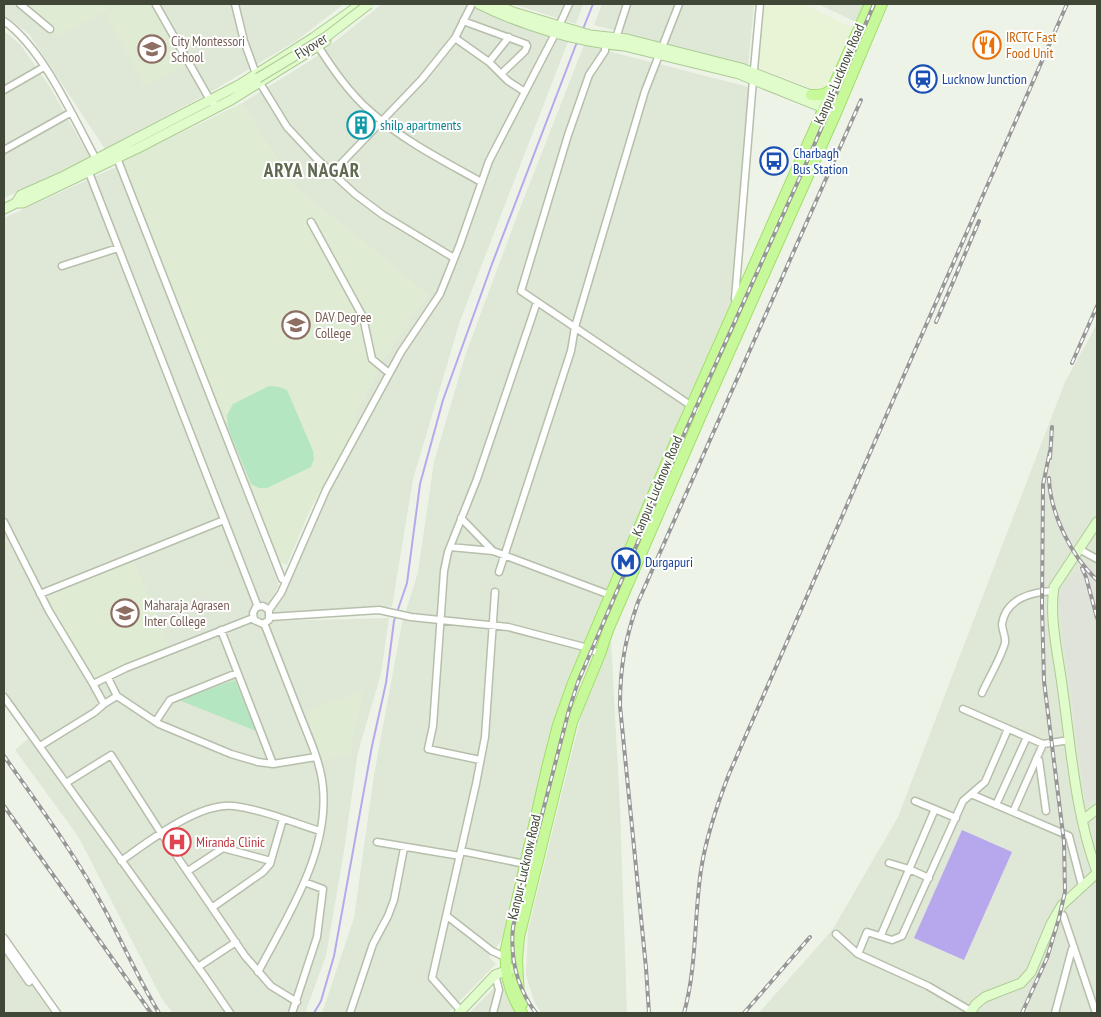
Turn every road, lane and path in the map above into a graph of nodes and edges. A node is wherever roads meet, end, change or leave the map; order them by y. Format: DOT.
graph roads {
  1 [pos="20,4"];
  2 [pos="235,4"];
  3 [pos="361,4"];
  4 [pos="369,4"];
  5 [pos="374,4"];
  6 [pos="472,4"];
  7 [pos="478,4"];
  8 [pos="494,4"];
  9 [pos="569,4"];
  10 [pos="626,4"];
  11 [pos="680,4"];
  12 [pos="760,4"];
  13 [pos="870,4"];
  14 [pos="882,4"];
  15 [pos="156,5"];
  16 [pos="4,21"];
  17 [pos="463,21"];
  18 [pos="50,29"];
  19 [pos="557,29"];
  20 [pos="509,37"];
  21 [pos="313,38"];
  22 [pos="455,38"];
  23 [pos="589,38"];
  24 [pos="616,38"];
  25 [pos="606,45"];
  26 [pos="318,47"];
  27 [pos="660,51"];
  28 [pos="489,62"];
  29 [pos="44,67"];
  30 [pos="501,74"];
  31 [pos="753,76"];
  32 [pos="258,78"];
  33 [pos="832,89"];
  34 [pos="4,90"];
  35 [pos="239,90"];
  36 [pos="525,92"];
  37 [pos="811,95"];
  38 [pos="210,100"];
  39 [pos="826,105"];
  40 [pos="217,107"];
  41 [pos="837,110"];
  42 [pos="70,112"];
  43 [pos="382,120"];
  44 [pos="4,150"];
  45 [pos="117,158"];
  46 [pos="97,163"];
  47 [pos="88,168"];
  48 [pos="332,173"];
  49 [pos="481,182"];
  50 [pos="787,190"];
  51 [pos="800,196"];
  52 [pos="4,209"];
  53 [pos="311,222"];
  54 [pos="118,248"];
  55 [pos="762,248"];
  56 [pos="774,254"];
  57 [pos="454,258"];
  58 [pos="62,266"];
  59 [pos="738,301"];
  60 [pos="537,302"];
  61 [pos="575,327"];
  62 [pos="390,373"];
  63 [pos="692,406"];
  64 [pos="702,412"];
  65 [pos="461,518"];
  66 [pos="224,520"];
  67 [pos="4,522"];
  68 [pos="1097,522"];
  69 [pos="450,547"];
  70 [pos="1080,549"];
  71 [pos="493,550"];
  72 [pos="504,554"];
  73 [pos="1097,559"];
  74 [pos="499,572"];
  75 [pos="286,581"];
  76 [pos="1053,591"];
  77 [pos="495,592"];
  78 [pos="40,594"];
  79 [pos="610,595"];
  80 [pos="258,606"];
  81 [pos="269,613"];
  82 [pos="253,618"];
  83 [pos="442,619"];
  84 [pos="264,623"];
  85 [pos="493,625"];
  86 [pos="221,630"];
  87 [pos="588,648"];
  88 [pos="600,654"];
  89 [pos="237,673"];
  90 [pos="108,678"];
  91 [pos="93,684"];
  92 [pos="982,693"];
  93 [pos="117,696"];
  94 [pos="4,697"];
  95 [pos="104,704"];
  96 [pos="963,709"];
  97 [pos="156,721"];
  98 [pos="1008,729"];
  99 [pos="1027,737"];
  100 [pos="1070,740"];
  101 [pos="1042,744"];
  102 [pos="40,746"];
  103 [pos="316,757"];
  104 [pos="1036,759"];
  105 [pos="480,760"];
  106 [pos="273,764"];
  107 [pos="66,783"];
  108 [pos="971,794"];
  109 [pos="915,801"];
  110 [pos="996,805"];
  111 [pos="935,809"];
  112 [pos="1097,809"];
  113 [pos="1046,811"];
  114 [pos="1013,812"];
  115 [pos="956,818"];
  116 [pos="282,819"];
  117 [pos="1083,820"];
  118 [pos="320,831"];
  119 [pos="161,833"];
  120 [pos="377,842"];
  121 [pos="404,848"];
  122 [pos="461,854"];
  123 [pos="121,861"];
  124 [pos="271,861"];
  125 [pos="889,863"];
  126 [pos="525,864"];
  127 [pos="909,869"];
  128 [pos="188,871"];
  129 [pos="1097,872"];
  130 [pos="929,878"];
  131 [pos="304,882"];
  132 [pos="1082,886"];
  133 [pos="213,907"];
  134 [pos="1057,913"];
  135 [pos="447,916"];
  136 [pos="836,934"];
  137 [pos="880,935"];
  138 [pos="4,938"];
  139 [pos="236,942"];
  140 [pos="4,946"];
  141 [pos="1074,947"];
  142 [pos="858,954"];
  143 [pos="505,957"];
  144 [pos="198,967"];
  145 [pos="517,967"];
  146 [pos="506,971"];
  147 [pos="258,972"];
  148 [pos="495,975"];
  149 [pos="297,1002"];
  150 [pos="459,1011"];
  151 [pos="971,1012"];
  152 [pos="52,1013"];
  153 [pos="57,1013"];
  154 [pos="230,1013"];
  155 [pos="292,1013"];
  156 [pos="350,1013"];
  157 [pos="493,1013"];
  158 [pos="522,1013"];
  159 [pos="529,1013"];
  160 [pos="1054,1013"];
  161 [pos="1096,1013"];
  1 -- 18 [label="street"];
  2 -- 32 [label="street"];
  3 -- 21 [label="street"];
  4 -- 32 [label="street, Flyover, bridge"];
  5 -- 26 [label="street"];
  6 -- 17 [label="street"];
  7 -- 19 [label="street"];
  8 -- 19 [label="street"];
  9 -- 19 [label="street"];
  10 -- 24 [label="street"];
  11 -- 27 [label="street"];
  12 -- 31 [label="street"];
  13 -- 33 [label="main road, Kanpur-Lucknow Road"];
  14 -- 41 [label="main road, Kanpur-Lucknow Road"];
  15 -- 38 [label="street"];
  16 -- 29 [label="street"];
  17 -- 20 [label="street"];
  17 -- 22 [label="street"];
  19 -- 23 [label="street"];
  19 -- 36 [label="street"];
  20 -- 28 [label="street"];
  20 -- 30 [label="street"];
  21 -- 26 [label="street"];
  21 -- 32 [label="street"];
  22 -- 28 [label="street"];
  22 -- 43 [label="street"];
  23 -- 24 [label="street"];
  23 -- 25 [label="street"];
  24 -- 27 [label="street"];
  25 -- 27 [label="street"];
  25 -- 60 [label="street"];
  26 -- 32 [label="street"];
  26 -- 43 [label="street"];
  27 -- 31 [label="street"];
  27 -- 61 [label="street"];
  28 -- 30 [label="street"];
  29 -- 34 [label="street"];
  29 -- 42 [label="street"];
  30 -- 36 [label="street"];
  31 -- 37 [label="street"];
  31 -- 39 [label="street"];
  31 -- 59 [label="street"];
  32 -- 35 [label="street"];
  32 -- 35 [label="street, Flyover"];
  32 -- 48 [label="street"];
  33 -- 37 [label="main road"];
  33 -- 39 [label="main road, Kanpur-Lucknow Road"];
  35 -- 38 [label="street"];
  35 -- 40 [label="street"];
  36 -- 49 [label="street"];
  37 -- 39 [label="street"];
  38 -- 40 [label="street"];
  38 -- 46 [label="street"];
  39 -- 41 [label="street"];
  39 -- 50 [label="main road, Kanpur-Lucknow Road"];
  40 -- 45 [label="street"];
  41 -- 51 [label="main road, Kanpur-Lucknow Road"];
  42 -- 44 [label="street"];
  42 -- 46 [label="street"];
  43 -- 48 [label="street"];
  43 -- 49 [label="street"];
  45 -- 46 [label="street"];
  45 -- 75 [label="street"];
  46 -- 47 [label="street"];
  47 -- 52 [label="street"];
  47 -- 54 [label="street"];
  48 -- 57 [label="street"];
  49 -- 57 [label="street"];
  50 -- 51 [label="main road"];
  50 -- 55 [label="main road, Kanpur-Lucknow Road"];
  51 -- 56 [label="main road, Kanpur-Lucknow Road"];
  53 -- 62 [label="street"];
  54 -- 58 [label="street"];
  54 -- 66 [label="street"];
  55 -- 56 [label="main road"];
  55 -- 59 [label="main road, Kanpur-Lucknow Road"];
  56 -- 64 [label="main road, Kanpur-Lucknow Road"];
  57 -- 62 [label="street"];
  59 -- 63 [label="main road, Kanpur-Lucknow Road"];
  60 -- 61 [label="street"];
  60 -- 65 [label="street"];
  61 -- 63 [label="street"];
  61 -- 72 [label="street"];
  62 -- 75 [label="street"];
  63 -- 64 [label="street"];
  63 -- 79 [label="main road, Kanpur-Lucknow Road"];
  64 -- 88 [label="main road, Kanpur-Lucknow Road"];
  65 -- 69 [label="street"];
  65 -- 71 [label="street"];
  66 -- 78 [label="street"];
  66 -- 80 [label="street"];
  67 -- 78 [label="street"];
  68 -- 70 [label="street"];
  69 -- 71 [label="street"];
  69 -- 83 [label="street"];
  70 -- 73 [label="street"];
  70 -- 76 [label="street"];
  71 -- 72 [label="street"];
  72 -- 74 [label="street"];
  72 -- 79 [label="street"];
  75 -- 81 [label="street"];
  76 -- 92 [label="street"];
  76 -- 100 [label="street"];
  77 -- 85 [label="street"];
  78 -- 91 [label="street"];
  79 -- 87 [label="main road, Kanpur-Lucknow Road"];
  80 -- 81 [label="street"];
  80 -- 82 [label="street"];
  81 -- 83 [label="street"];
  81 -- 84 [label="street"];
  82 -- 84 [label="street"];
  82 -- 86 [label="street"];
  83 -- 85 [label="street"];
  83 -- 105 [label="street"];
  84 -- 103 [label="street"];
  85 -- 87 [label="street"];
  85 -- 105 [label="street"];
  86 -- 89 [label="street"];
  86 -- 90 [label="street"];
  87 -- 88 [label="street"];
  87 -- 126 [label="main road, Kanpur-Lucknow Road"];
  88 -- 145 [label="main road, Kanpur-Lucknow Road"];
  89 -- 97 [label="street"];
  89 -- 106 [label="street"];
  90 -- 91 [label="street"];
  90 -- 93 [label="street"];
  91 -- 95 [label="street"];
  93 -- 95 [label="street"];
  93 -- 97 [label="street"];
  94 -- 102 [label="street"];
  95 -- 102 [label="street"];
  96 -- 98 [label="street"];
  97 -- 106 [label="street"];
  98 -- 99 [label="street"];
  98 -- 108 [label="street"];
  99 -- 101 [label="street"];
  99 -- 110 [label="street"];
  100 -- 101 [label="street"];
  100 -- 117 [label="street"];
  101 -- 104 [label="street"];
  102 -- 107 [label="street"];
  103 -- 106 [label="street"];
  103 -- 118 [label="street"];
  104 -- 113 [label="street"];
  104 -- 114 [label="street"];
  105 -- 122 [label="street"];
  107 -- 119 [label="street"];
  107 -- 123 [label="street"];
  108 -- 110 [label="street"];
  108 -- 115 [label="street"];
  109 -- 111 [label="street"];
  110 -- 114 [label="street"];
  111 -- 115 [label="street"];
  111 -- 127 [label="street"];
  112 -- 117 [label="street"];
  114 -- 132 [label="street"];
  115 -- 130 [label="street"];
  116 -- 118 [label="street"];
  116 -- 119 [label="street"];
  116 -- 124 [label="street"];
  117 -- 129 [label="street"];
  118 -- 131 [label="street"];
  119 -- 123 [label="street"];
  119 -- 128 [label="street"];
  120 -- 121 [label="street"];
  121 -- 122 [label="street"];
  121 -- 156 [label="street"];
  122 -- 126 [label="street"];
  122 -- 135 [label="street"];
  123 -- 144 [label="street"];
  124 -- 128 [label="street"];
  124 -- 133 [label="street"];
  125 -- 127 [label="street"];
  126 -- 143 [label="main road, Kanpur-Lucknow Road"];
  127 -- 130 [label="street"];
  127 -- 137 [label="street"];
  128 -- 133 [label="street"];
  129 -- 132 [label="street"];
  130 -- 137 [label="street"];
  131 -- 147 [label="street"];
  131 -- 149 [label="street"];
  132 -- 134 [label="street"];
  133 -- 139 [label="street"];
  134 -- 141 [label="street"];
  134 -- 151 [label="street"];
  135 -- 143 [label="street"];
  135 -- 150 [label="street"];
  136 -- 142 [label="street"];
  137 -- 142 [label="street"];
  138 -- 153 [label="street"];
  139 -- 144 [label="street"];
  139 -- 147 [label="street"];
  140 -- 152 [label="street"];
  141 -- 160 [label="street"];
  141 -- 161 [label="street"];
  142 -- 151 [label="street"];
  143 -- 146 [label="main road, Kanpur-Lucknow Road"];
  144 -- 154 [label="street"];
  145 -- 146 [label="street"];
  145 -- 159 [label="main road, Kanpur-Lucknow Road"];
  146 -- 148 [label="street"];
  146 -- 158 [label="main road, Kanpur-Lucknow Road"];
  147 -- 149 [label="street"];
  148 -- 150 [label="street"];
  148 -- 157 [label="street"];
  149 -- 155 [label="street"];
}
